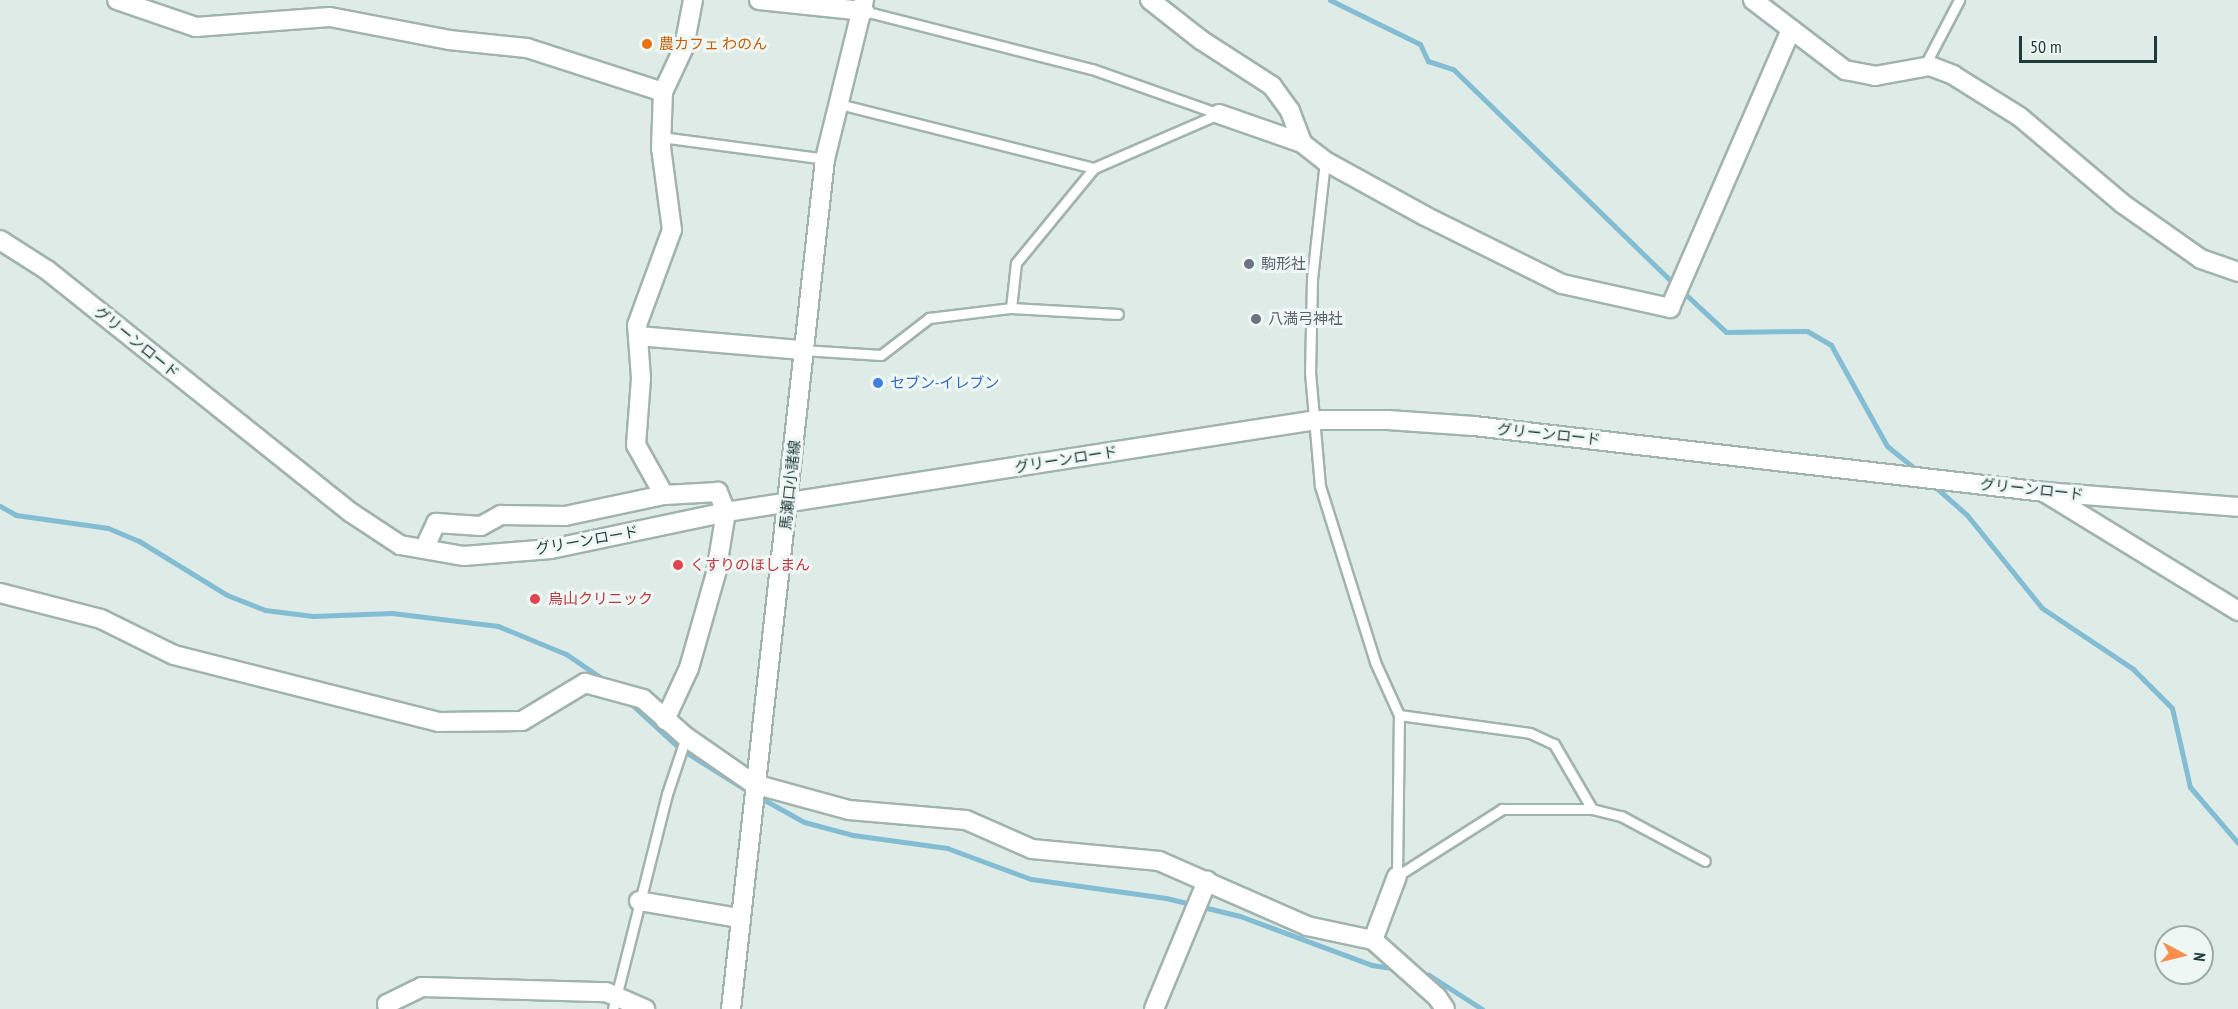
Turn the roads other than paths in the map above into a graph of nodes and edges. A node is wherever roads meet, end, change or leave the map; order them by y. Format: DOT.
graph roads {
  1 [pos="117,0"];
  2 [pos="693,0"];
  3 [pos="759,0"];
  4 [pos="1150,0"];
  5 [pos="1753,0"];
  6 [pos="1959,0"];
  7 [pos="864,6"];
  8 [pos="1791,30"];
  9 [pos="1924,68"];
  10 [pos="663,92"];
  11 [pos="839,104"];
  12 [pos="1219,114"];
  13 [pos="662,136"];
  14 [pos="1302,143"];
  15 [pos="825,159"];
  16 [pos="1325,161"];
  17 [pos="1094,168"];
  18 [pos="0,240"];
  19 [pos="2238,272"];
  20 [pos="1011,308"];
  21 [pos="1118,314"];
  22 [pos="638,336"];
  23 [pos="802,350"];
  24 [pos="1316,420"];
  25 [pos="2044,492"];
  26 [pos="664,495"];
  27 [pos="789,503"];
  28 [pos="2238,507"];
  29 [pos="726,512"];
  30 [pos="424,549"];
  31 [pos="0,593"];
  32 [pos="2238,611"];
  33 [pos="1399,716"];
  34 [pos="665,720"];
  35 [pos="686,737"];
  36 [pos="754,784"];
  37 [pos="1592,809"];
  38 [pos="1705,861"];
  39 [pos="1397,876"];
  40 [pos="1207,881"];
  41 [pos="639,901"];
  42 [pos="740,918"];
  43 [pos="1373,940"];
  44 [pos="614,1002"];
  45 [pos="388,1009"];
  46 [pos="645,1009"];
  47 [pos="731,1009"];
  48 [pos="1154,1009"];
  49 [pos="1445,1009"];
  1 -- 10 [label="street"];
  2 -- 10 [label="street"];
  3 -- 7 [label="street"];
  4 -- 14 [label="street"];
  5 -- 8 [label="street"];
  6 -- 9 [label="lane"];
  7 -- 11 [label="street, 馬瀬口小諸線"];
  7 -- 12 [label="lane"];
  8 -- 9 [label="street"];
  8 -- 16 [label="street"];
  9 -- 19 [label="street"];
  10 -- 13 [label="street"];
  11 -- 15 [label="street, 馬瀬口小諸線"];
  11 -- 17 [label="lane"];
  12 -- 14 [label="street"];
  12 -- 17 [label="lane"];
  13 -- 15 [label="lane"];
  13 -- 22 [label="street"];
  14 -- 16 [label="street"];
  15 -- 23 [label="street, 馬瀬口小諸線"];
  16 -- 24 [label="lane"];
  17 -- 20 [label="lane"];
  18 -- 30 [label="street, グリーンロード"];
  20 -- 21 [label="lane"];
  20 -- 23 [label="lane"];
  22 -- 23 [label="street"];
  22 -- 26 [label="street"];
  23 -- 27 [label="street, 馬瀬口小諸線"];
  24 -- 25 [label="street, グリーンロード"];
  24 -- 27 [label="street, グリーンロード"];
  24 -- 33 [label="lane"];
  25 -- 28 [label="street, グリーンロード"];
  25 -- 32 [label="street"];
  26 -- 29 [label="street"];
  26 -- 30 [label="street"];
  27 -- 29 [label="street, グリーンロード"];
  27 -- 36 [label="street, 馬瀬口小諸線"];
  29 -- 30 [label="street, グリーンロード"];
  29 -- 34 [label="street"];
  31 -- 34 [label="street"];
  33 -- 37 [label="lane"];
  33 -- 39 [label="lane"];
  34 -- 35 [label="street"];
  35 -- 36 [label="street"];
  35 -- 41 [label="lane"];
  36 -- 40 [label="street"];
  36 -- 42 [label="street, 馬瀬口小諸線"];
  37 -- 38 [label="lane"];
  37 -- 39 [label="lane"];
  39 -- 43 [label="street"];
  40 -- 43 [label="street"];
  40 -- 48 [label="street"];
  41 -- 42 [label="street"];
  41 -- 44 [label="lane"];
  42 -- 47 [label="street, 馬瀬口小諸線"];
  43 -- 49 [label="street"];
  44 -- 45 [label="street"];
  44 -- 46 [label="street"];
}
